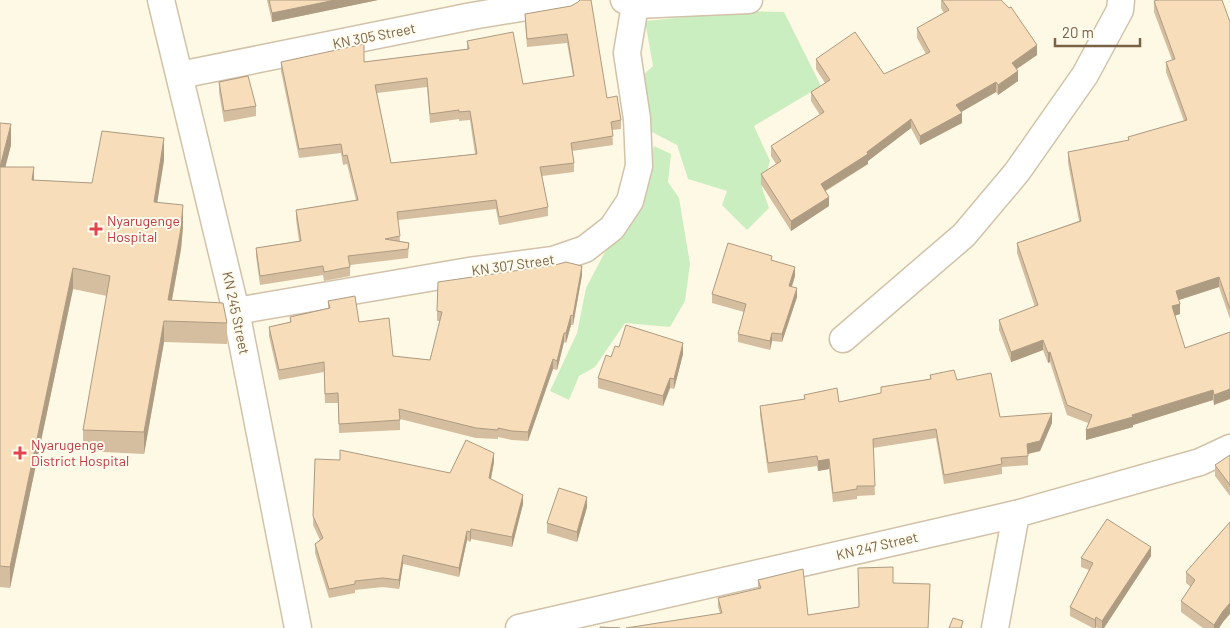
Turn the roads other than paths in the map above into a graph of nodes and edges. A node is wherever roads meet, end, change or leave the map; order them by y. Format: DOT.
graph roads {
  1 [pos="162,0"];
  2 [pos="568,0"];
  3 [pos="749,0"];
  4 [pos="1122,0"];
  5 [pos="630,2"];
  6 [pos="180,75"];
  7 [pos="236,311"];
  8 [pos="843,339"];
  9 [pos="1230,448"];
  10 [pos="1016,514"];
  11 [pos="298,628"];
  12 [pos="519,628"];
  13 [pos="995,628"];
  1 -- 6 [label="street, KN 245 Street"];
  2 -- 6 [label="street, KN 305 Street"];
  3 -- 5 [label="street"];
  4 -- 8 [label="street"];
  5 -- 7 [label="street, KN 307 Street"];
  6 -- 7 [label="street, KN 245 Street"];
  7 -- 11 [label="street, KN 245 Street"];
  9 -- 10 [label="street, KN 247 Street"];
  10 -- 12 [label="street, KN 247 Street"];
  10 -- 13 [label="street"];
}
